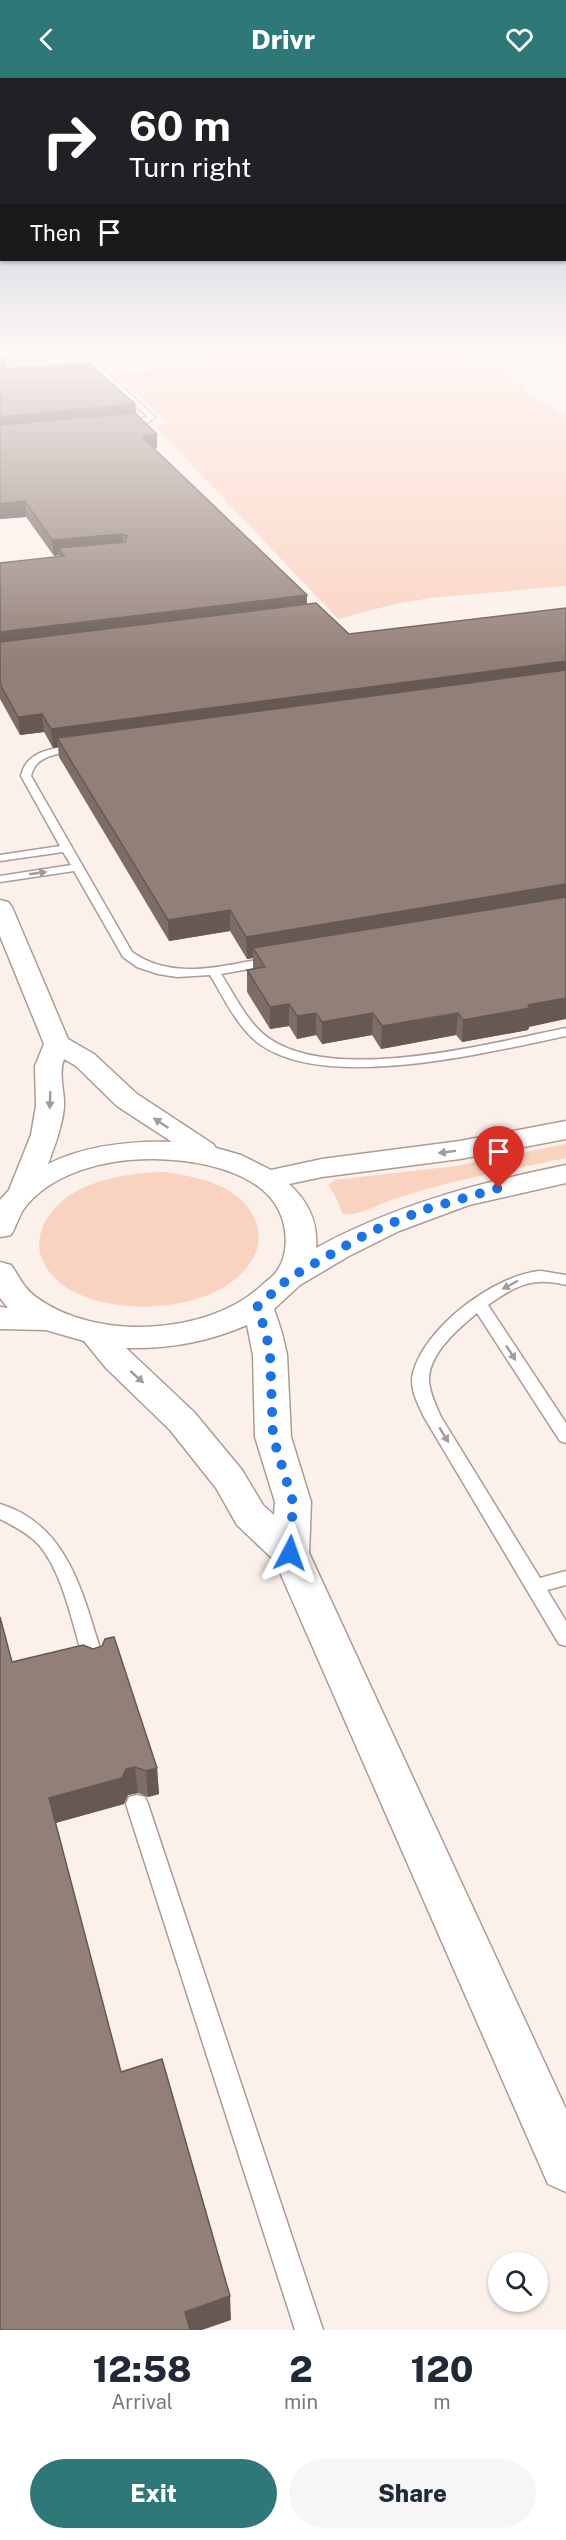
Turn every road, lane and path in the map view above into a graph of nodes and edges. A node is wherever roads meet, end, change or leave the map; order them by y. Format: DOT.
graph roads {
  1 [pos="94,746"];
  2 [pos="66,848"];
  3 [pos="0,858"];
  4 [pos="77,867"];
  5 [pos="0,879"];
  6 [pos="0,907"];
  7 [pos="284,959"];
  8 [pos="213,971"];
  9 [pos="566,1032"];
  10 [pos="57,1044"];
  11 [pos="566,1130"];
  12 [pos="210,1155"];
  13 [pos="566,1174"];
  14 [pos="268,1180"];
  15 [pos="8,1211"];
  16 [pos="0,1272"];
  17 [pos="289,1278"];
  18 [pos="566,1280"];
  19 [pos="479,1304"];
  20 [pos="257,1307"];
  21 [pos="0,1317"];
  22 [pos="48,1319"];
  23 [pos="98,1335"];
  24 [pos="566,1437"];
  25 [pos="0,1511"];
  26 [pos="290,1553"];
  27 [pos="566,1578"];
  28 [pos="537,1586"];
  29 [pos="566,1638"];
  30 [pos="95,1665"];
  31 [pos="137,1804"];
  32 [pos="566,2166"];
  33 [pos="309,2330"];
  1 -- 2 [label="lane"];
  2 -- 3 [label="lane"];
  2 -- 4 [label="lane"];
  5 -- 4 [label="lane, one-way"];
  4 -- 8 [label="lane"];
  6 -- 10 [label="street"];
  7 -- 8 [label="lane"];
  8 -- 9 [label="lane"];
  12 -- 10 [label="street, one-way"];
  10 -- 15 [label="street, one-way"];
  11 -- 14 [label="street, one-way"];
  12 -- 14 [label="street"];
  12 -- 15 [label="street"];
  13 -- 17 [label="street"];
  14 -- 17 [label="street"];
  16 -- 22 [label="street"];
  17 -- 20 [label="street"];
  18 -- 19 [label="lane, one-way"];
  19 -- 24 [label="lane, one-way"];
  19 -- 28 [label="lane, one-way"];
  20 -- 23 [label="street"];
  20 -- 26 [label="street"];
  21 -- 22 [label="street"];
  22 -- 23 [label="street"];
  23 -- 26 [label="street, one-way"];
  25 -- 30 [label="lane"];
  26 -- 32 [label="street"];
  27 -- 28 [label="lane"];
  28 -- 29 [label="lane"];
  31 -- 33 [label="lane"];
}
